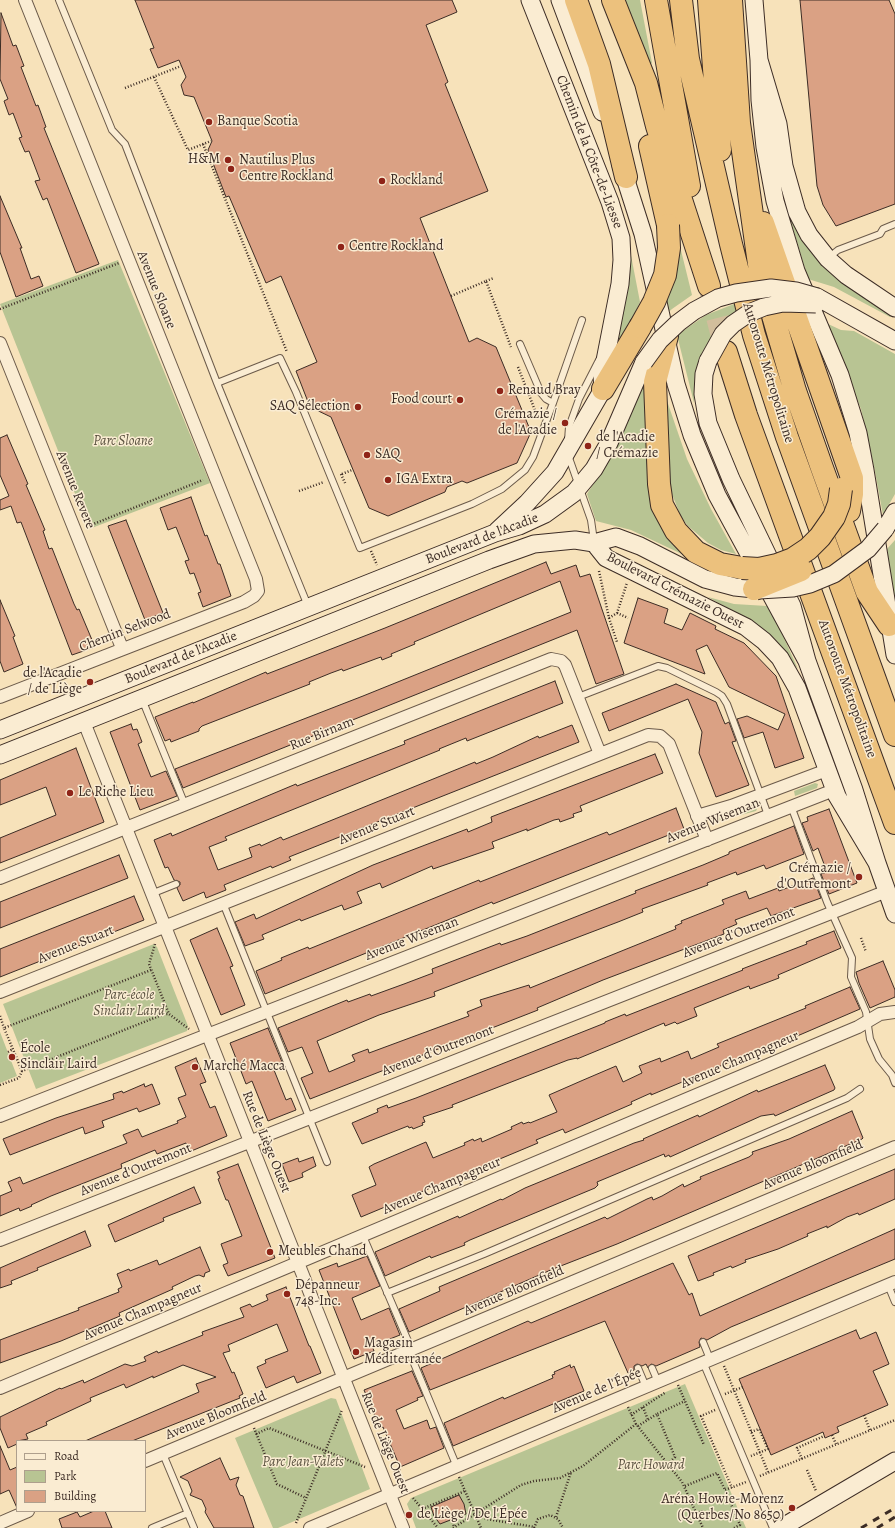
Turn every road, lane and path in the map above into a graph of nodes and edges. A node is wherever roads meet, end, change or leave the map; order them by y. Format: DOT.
graph roads {
  1 [pos="25,0"];
  2 [pos="59,0"];
  3 [pos="530,0"];
  4 [pos="549,0"];
  5 [pos="560,0"];
  6 [pos="576,0"];
  7 [pos="597,0"];
  8 [pos="613,0"];
  9 [pos="656,0"];
  10 [pos="680,0"];
  11 [pos="709,0"];
  12 [pos="731,0"];
  13 [pos="754,0"];
  14 [pos="759,60"];
  15 [pos="181,66"];
  16 [pos="154,77"];
  17 [pos="125,88"];
  18 [pos="605,121"];
  19 [pos="211,141"];
  20 [pos="202,144"];
  21 [pos="746,174"];
  22 [pos="626,177"];
  23 [pos="725,217"];
  24 [pos="895,224"];
  25 [pos="828,259"];
  26 [pos="120,262"];
  27 [pos="494,278"];
  28 [pos="486,281"];
  29 [pos="451,296"];
  30 [pos="823,303"];
  31 [pos="895,308"];
  32 [pos="0,309"];
  33 [pos="582,320"];
  34 [pos="666,336"];
  35 [pos="895,341"];
  36 [pos="0,343"];
  37 [pos="520,344"];
  38 [pos="607,346"];
  39 [pos="511,348"];
  40 [pos="717,356"];
  41 [pos="289,358"];
  42 [pos="516,362"];
  43 [pos="217,383"];
  44 [pos="603,389"];
  45 [pos="553,403"];
  46 [pos="540,424"];
  47 [pos="836,436"];
  48 [pos="566,452"];
  49 [pos="206,478"];
  50 [pos="580,487"];
  51 [pos="895,512"];
  52 [pos="84,528"];
  53 [pos="495,533"];
  54 [pos="594,543"];
  55 [pos="598,564"];
  56 [pos="628,578"];
  57 [pos="754,589"];
  58 [pos="258,591"];
  59 [pos="309,607"];
  60 [pos="617,613"];
  61 [pos="609,618"];
  62 [pos="628,618"];
  63 [pos="889,625"];
  64 [pos="617,642"];
  65 [pos="122,648"];
  66 [pos="895,655"];
  67 [pos="808,661"];
  68 [pos="0,697"];
  69 [pos="578,697"];
  70 [pos="142,699"];
  71 [pos="84,722"];
  72 [pos="0,730"];
  73 [pos="895,735"];
  74 [pos="600,754"];
  75 [pos="0,755"];
  76 [pos="827,770"];
  77 [pos="834,790"];
  78 [pos="761,795"];
  79 [pos="185,805"];
  80 [pos="791,806"];
  81 [pos="768,815"];
  82 [pos="697,816"];
  83 [pos="895,823"];
  84 [pos="125,829"];
  85 [pos="707,840"];
  86 [pos="877,863"];
  87 [pos="0,878"];
  88 [pos="176,884"];
  89 [pos="887,891"];
  90 [pos="151,894"];
  91 [pos="224,903"];
  92 [pos="832,912"];
  93 [pos="895,914"];
  94 [pos="164,926"];
  95 [pos="860,938"];
  96 [pos="155,941"];
  97 [pos="866,952"];
  98 [pos="151,970"];
  99 [pos="0,992"];
  100 [pos="268,1012"];
  101 [pos="895,1012"];
  102 [pos="168,1014"];
  103 [pos="0,1018"];
  104 [pos="866,1022"];
  105 [pos="4,1028"];
  106 [pos="190,1029"];
  107 [pos="207,1035"];
  108 [pos="13,1049"];
  109 [pos="8,1052"];
  110 [pos="22,1071"];
  111 [pos="895,1083"];
  112 [pos="0,1085"];
  113 [pos="860,1089"];
  114 [pos="0,1116"];
  115 [pos="310,1118"];
  116 [pos="249,1142"];
  117 [pos="895,1146"];
  118 [pos="327,1162"];
  119 [pos="364,1236"];
  120 [pos="0,1240"];
  121 [pos="298,1264"];
  122 [pos="891,1283"];
  123 [pos="388,1293"];
  124 [pos="895,1302"];
  125 [pos="702,1342"];
  126 [pos="410,1351"];
  127 [pos="706,1361"];
  128 [pos="724,1365"];
  129 [pos="638,1368"];
  130 [pos="652,1368"];
  131 [pos="343,1379"];
  132 [pos="658,1382"];
  133 [pos="646,1387"];
  134 [pos="674,1387"];
  135 [pos="743,1387"];
  136 [pos="0,1388"];
  137 [pos="671,1389"];
  138 [pos="734,1391"];
  139 [pos="685,1401"];
  140 [pos="627,1405"];
  141 [pos="643,1407"];
  142 [pos="716,1409"];
  143 [pos="342,1410"];
  144 [pos="657,1414"];
  145 [pos="631,1415"];
  146 [pos="864,1415"];
  147 [pos="648,1420"];
  148 [pos="895,1420"];
  149 [pos="637,1425"];
  150 [pos="254,1428"];
  151 [pos="870,1430"];
  152 [pos="751,1432"];
  153 [pos="256,1434"];
  154 [pos="832,1435"];
  155 [pos="824,1436"];
  156 [pos="836,1444"];
  157 [pos="704,1445"];
  158 [pos="325,1451"];
  159 [pos="760,1453"];
  160 [pos="163,1454"];
  161 [pos="802,1459"];
  162 [pos="895,1461"];
  163 [pos="146,1462"];
  164 [pos="668,1464"];
  165 [pos="365,1467"];
  166 [pos="400,1469"];
  167 [pos="807,1470"];
  168 [pos="393,1472"];
  169 [pos="458,1472"];
  170 [pos="571,1472"];
  171 [pos="768,1472"];
  172 [pos="758,1477"];
  173 [pos="746,1482"];
  174 [pos="685,1486"];
  175 [pos="732,1488"];
  176 [pos="725,1490"];
  177 [pos="465,1491"];
  178 [pos="817,1493"];
  179 [pos="390,1495"];
  180 [pos="412,1496"];
  181 [pos="306,1498"];
  182 [pos="422,1509"];
  183 [pos="703,1511"];
  184 [pos="26,1512"];
  185 [pos="188,1513"];
  186 [pos="696,1513"];
  187 [pos="475,1515"];
  188 [pos="556,1517"];
  189 [pos="452,1519"];
  190 [pos="0,1523"];
  191 [pos="296,1523"];
  192 [pos="152,1528"];
  193 [pos="194,1528"];
  194 [pos="310,1528"];
  195 [pos="403,1528"];
  196 [pos="438,1528"];
  197 [pos="454,1528"];
  198 [pos="481,1528"];
  199 [pos="534,1528"];
  200 [pos="563,1528"];
  201 [pos="702,1528"];
  202 [pos="734,1528"];
  203 [pos="773,1528"];
  204 [pos="781,1528"];
  1 -- 58 [label="street, Avenue Sloane"];
  2 -- 43 [label="lane"];
  3 -- 38 [label="main road, Chemin de la Côte-de-Liesse"];
  4 -- 18 [label="main road"];
  5 -- 18 [label="main road"];
  6 -- 22 [label="highway"];
  7 -- 44 [label="highway, bridge"];
  8 -- 9 [label="highway"];
  10 -- 23 [label="highway, Autoroute Métropolitaine"];
  11 -- 23 [label="highway"];
  12 -- 21 [label="highway"];
  13 -- 14 [label="main road"];
  14 -- 25 [label="main road"];
  14 -- 63 [label="main road"];
  15 -- 16 [label="path"];
  16 -- 17 [label="path"];
  16 -- 20 [label="path"];
  18 -- 22 [label="main road"];
  19 -- 20 [label="path"];
  20 -- 41 [label="path"];
  21 -- 47 [label="highway"];
  21 -- 63 [label="highway"];
  22 -- 34 [label="main road"];
  23 -- 73 [label="highway, Autoroute Métropolitaine"];
  24 -- 25 [label="lane"];
  25 -- 31 [label="main road"];
  26 -- 32 [label="path"];
  27 -- 28 [label="path"];
  28 -- 29 [label="path"];
  28 -- 39 [label="path"];
  30 -- 35 [label="main road, Boulevard de l'Acadie"];
  30 -- 40 [label="main road, bridge"];
  30 -- 50 [label="main road, Boulevard de l'Acadie, bridge"];
  33 -- 45 [label="lane"];
  34 -- 47 [label="highway, bridge"];
  34 -- 67 [label="main road"];
  36 -- 65 [label="street, Avenue Revere"];
  37 -- 45 [label="lane"];
  38 -- 44 [label="main road, Chemin de la Côte-de-Liesse"];
  38 -- 48 [label="lane"];
  40 -- 67 [label="main road"];
  40 -- 83 [label="highway, Autoroute Métropolitaine"];
  42 -- 46 [label="path"];
  43 -- 45 [label="lane"];
  43 -- 59 [label="lane"];
  44 -- 48 [label="main road"];
  47 -- 57 [label="highway, bridge"];
  48 -- 50 [label="lane"];
  48 -- 53 [label="main road"];
  49 -- 52 [label="path"];
  50 -- 53 [label="main road, Boulevard de l'Acadie"];
  50 -- 54 [label="lane"];
  51 -- 57 [label="main road, Boulevard de l'Acadie, bridge"];
  53 -- 59 [label="main road, Boulevard de l'Acadie"];
  54 -- 57 [label="main road, Boulevard de l'Acadie"];
  54 -- 70 [label="main road, Boulevard de l'Acadie"];
  54 -- 76 [label="main road, Boulevard Crémazie Ouest"];
  55 -- 61 [label="path"];
  56 -- 60 [label="path"];
  58 -- 65 [label="street, Chemin Selwood"];
  59 -- 72 [label="main road, Boulevard de l'Acadie"];
  60 -- 61 [label="path"];
  60 -- 62 [label="path"];
  61 -- 64 [label="path"];
  63 -- 66 [label="main road"];
  65 -- 68 [label="street, Chemin Selwood"];
  67 -- 86 [label="main road"];
  69 -- 74 [label="street, Rue Birnam"];
  69 -- 78 [label="lane"];
  69 -- 79 [label="street, Rue Birnam"];
  70 -- 71 [label="main road, Boulevard de l'Acadie"];
  70 -- 79 [label="lane"];
  71 -- 75 [label="main road, Boulevard de l'Acadie"];
  71 -- 84 [label="street, Rue de Liège Ouest"];
  74 -- 82 [label="street, Avenue Stuart"];
  74 -- 91 [label="street, Avenue Stuart"];
  76 -- 77 [label="main road, Boulevard Crémazie Ouest"];
  76 -- 78 [label="street, Avenue Wiseman"];
  77 -- 80 [label="street, Avenue Wiseman"];
  77 -- 86 [label="main road, Boulevard Crémazie Ouest"];
  78 -- 81 [label="lane"];
  78 -- 82 [label="street, Avenue Wiseman"];
  79 -- 84 [label="street, Rue Birnam"];
  80 -- 81 [label="street, Avenue Wiseman"];
  80 -- 92 [label="lane"];
  81 -- 85 [label="street, Avenue Wiseman"];
  82 -- 85 [label="street, Avenue Stuart"];
  84 -- 87 [label="street, Rue Birnam"];
  84 -- 90 [label="street, Rue de Liège Ouest"];
  85 -- 100 [label="street, Avenue Wiseman"];
  86 -- 89 [label="main road, Boulevard Crémazie Ouest"];
  88 -- 90 [label="lane"];
  89 -- 92 [label="street, Avenue d'Outremont"];
  89 -- 93 [label="main road, Boulevard Crémazie Ouest"];
  90 -- 94 [label="street, Rue de Liège Ouest"];
  91 -- 94 [label="street, Avenue Stuart"];
  91 -- 100 [label="lane"];
  92 -- 104 [label="lane"];
  92 -- 115 [label="street, Avenue d'Outremont"];
  94 -- 99 [label="street, Avenue Stuart"];
  94 -- 107 [label="street, Rue de Liège Ouest"];
  95 -- 97 [label="path"];
  96 -- 98 [label="path"];
  98 -- 102 [label="path"];
  98 -- 105 [label="path"];
  100 -- 107 [label="street, Avenue Wiseman"];
  100 -- 115 [label="lane"];
  101 -- 104 [label="street, Avenue Champagneur"];
  102 -- 106 [label="path"];
  102 -- 110 [label="path"];
  103 -- 105 [label="path"];
  104 -- 111 [label="lane"];
  104 -- 119 [label="street, Avenue Champagneur"];
  105 -- 108 [label="path"];
  107 -- 114 [label="street, Avenue Wiseman"];
  107 -- 116 [label="street, Rue de Liège Ouest"];
  108 -- 109 [label="path"];
  108 -- 110 [label="path"];
  110 -- 112 [label="path"];
  113 -- 123 [label="lane"];
  115 -- 116 [label="street, Avenue d'Outremont"];
  115 -- 118 [label="lane"];
  116 -- 120 [label="street, Avenue d'Outremont"];
  116 -- 121 [label="street, Rue de Liège Ouest"];
  117 -- 126 [label="street, Avenue Bloomfield"];
  119 -- 121 [label="street, Avenue Champagneur"];
  119 -- 123 [label="lane"];
  121 -- 131 [label="street, Rue de Liège Ouest"];
  121 -- 136 [label="street, Avenue Champagneur"];
  122 -- 124 [label="lane"];
  122 -- 127 [label="street, Avenue de l'Épée"];
  123 -- 126 [label="lane"];
  125 -- 127 [label="lane"];
  126 -- 131 [label="street, Avenue Bloomfield"];
  126 -- 169 [label="lane"];
  127 -- 132 [label="street, Avenue de l'Épée"];
  127 -- 203 [label="lane"];
  128 -- 138 [label="path"];
  129 -- 133 [label="lane"];
  130 -- 132 [label="lane"];
  131 -- 160 [label="street, Avenue Bloomfield"];
  131 -- 179 [label="street, Rue de Liège Ouest"];
  132 -- 133 [label="street, Avenue de l'Épée"];
  133 -- 169 [label="street, Avenue de l'Épée"];
  134 -- 139 [label="path"];
  135 -- 138 [label="path"];
  137 -- 141 [label="path"];
  138 -- 152 [label="path"];
  139 -- 144 [label="path"];
  139 -- 157 [label="path"];
  140 -- 145 [label="path"];
  141 -- 145 [label="path"];
  141 -- 147 [label="path"];
  142 -- 175 [label="path"];
  143 -- 158 [label="path"];
  144 -- 147 [label="path"];
  144 -- 164 [label="path"];
  145 -- 149 [label="path"];
  146 -- 151 [label="path"];
  147 -- 149 [label="path"];
  148 -- 151 [label="path"];
  149 -- 164 [label="path"];
  149 -- 170 [label="path"];
  150 -- 153 [label="path"];
  151 -- 156 [label="path"];
  152 -- 159 [label="path"];
  152 -- 159 [label="path"];
  153 -- 158 [label="path"];
  153 -- 181 [label="path"];
  154 -- 156 [label="path"];
  155 -- 161 [label="path"];
  156 -- 161 [label="path"];
  158 -- 165 [label="path"];
  158 -- 181 [label="path"];
  159 -- 171 [label="path"];
  160 -- 163 [label="street, Avenue Bloomfield"];
  160 -- 185 [label="lane"];
  161 -- 171 [label="path"];
  162 -- 204 [label="main road"];
  164 -- 174 [label="path"];
  166 -- 168 [label="path"];
  167 -- 178 [label="path"];
  169 -- 177 [label="path"];
  169 -- 179 [label="street, Avenue de l'Épée"];
  170 -- 187 [label="path"];
  170 -- 188 [label="path"];
  171 -- 172 [label="path"];
  173 -- 175 [label="path"];
  174 -- 176 [label="path"];
  174 -- 186 [label="path"];
  175 -- 176 [label="path"];
  176 -- 202 [label="path"];
  177 -- 182 [label="path"];
  177 -- 187 [label="path"];
  179 -- 194 [label="street, Avenue de l'Épée"];
  179 -- 195 [label="street, Rue de Liège Ouest"];
  180 -- 182 [label="path"];
  181 -- 191 [label="path"];
  182 -- 196 [label="path"];
  183 -- 186 [label="path"];
  184 -- 190 [label="street"];
  185 -- 192 [label="lane"];
  185 -- 193 [label="lane"];
  186 -- 201 [label="path"];
  187 -- 197 [label="path"];
  187 -- 198 [label="path"];
  187 -- 199 [label="path"];
  188 -- 199 [label="path"];
  188 -- 200 [label="path"];
  189 -- 197 [label="path"];
}
